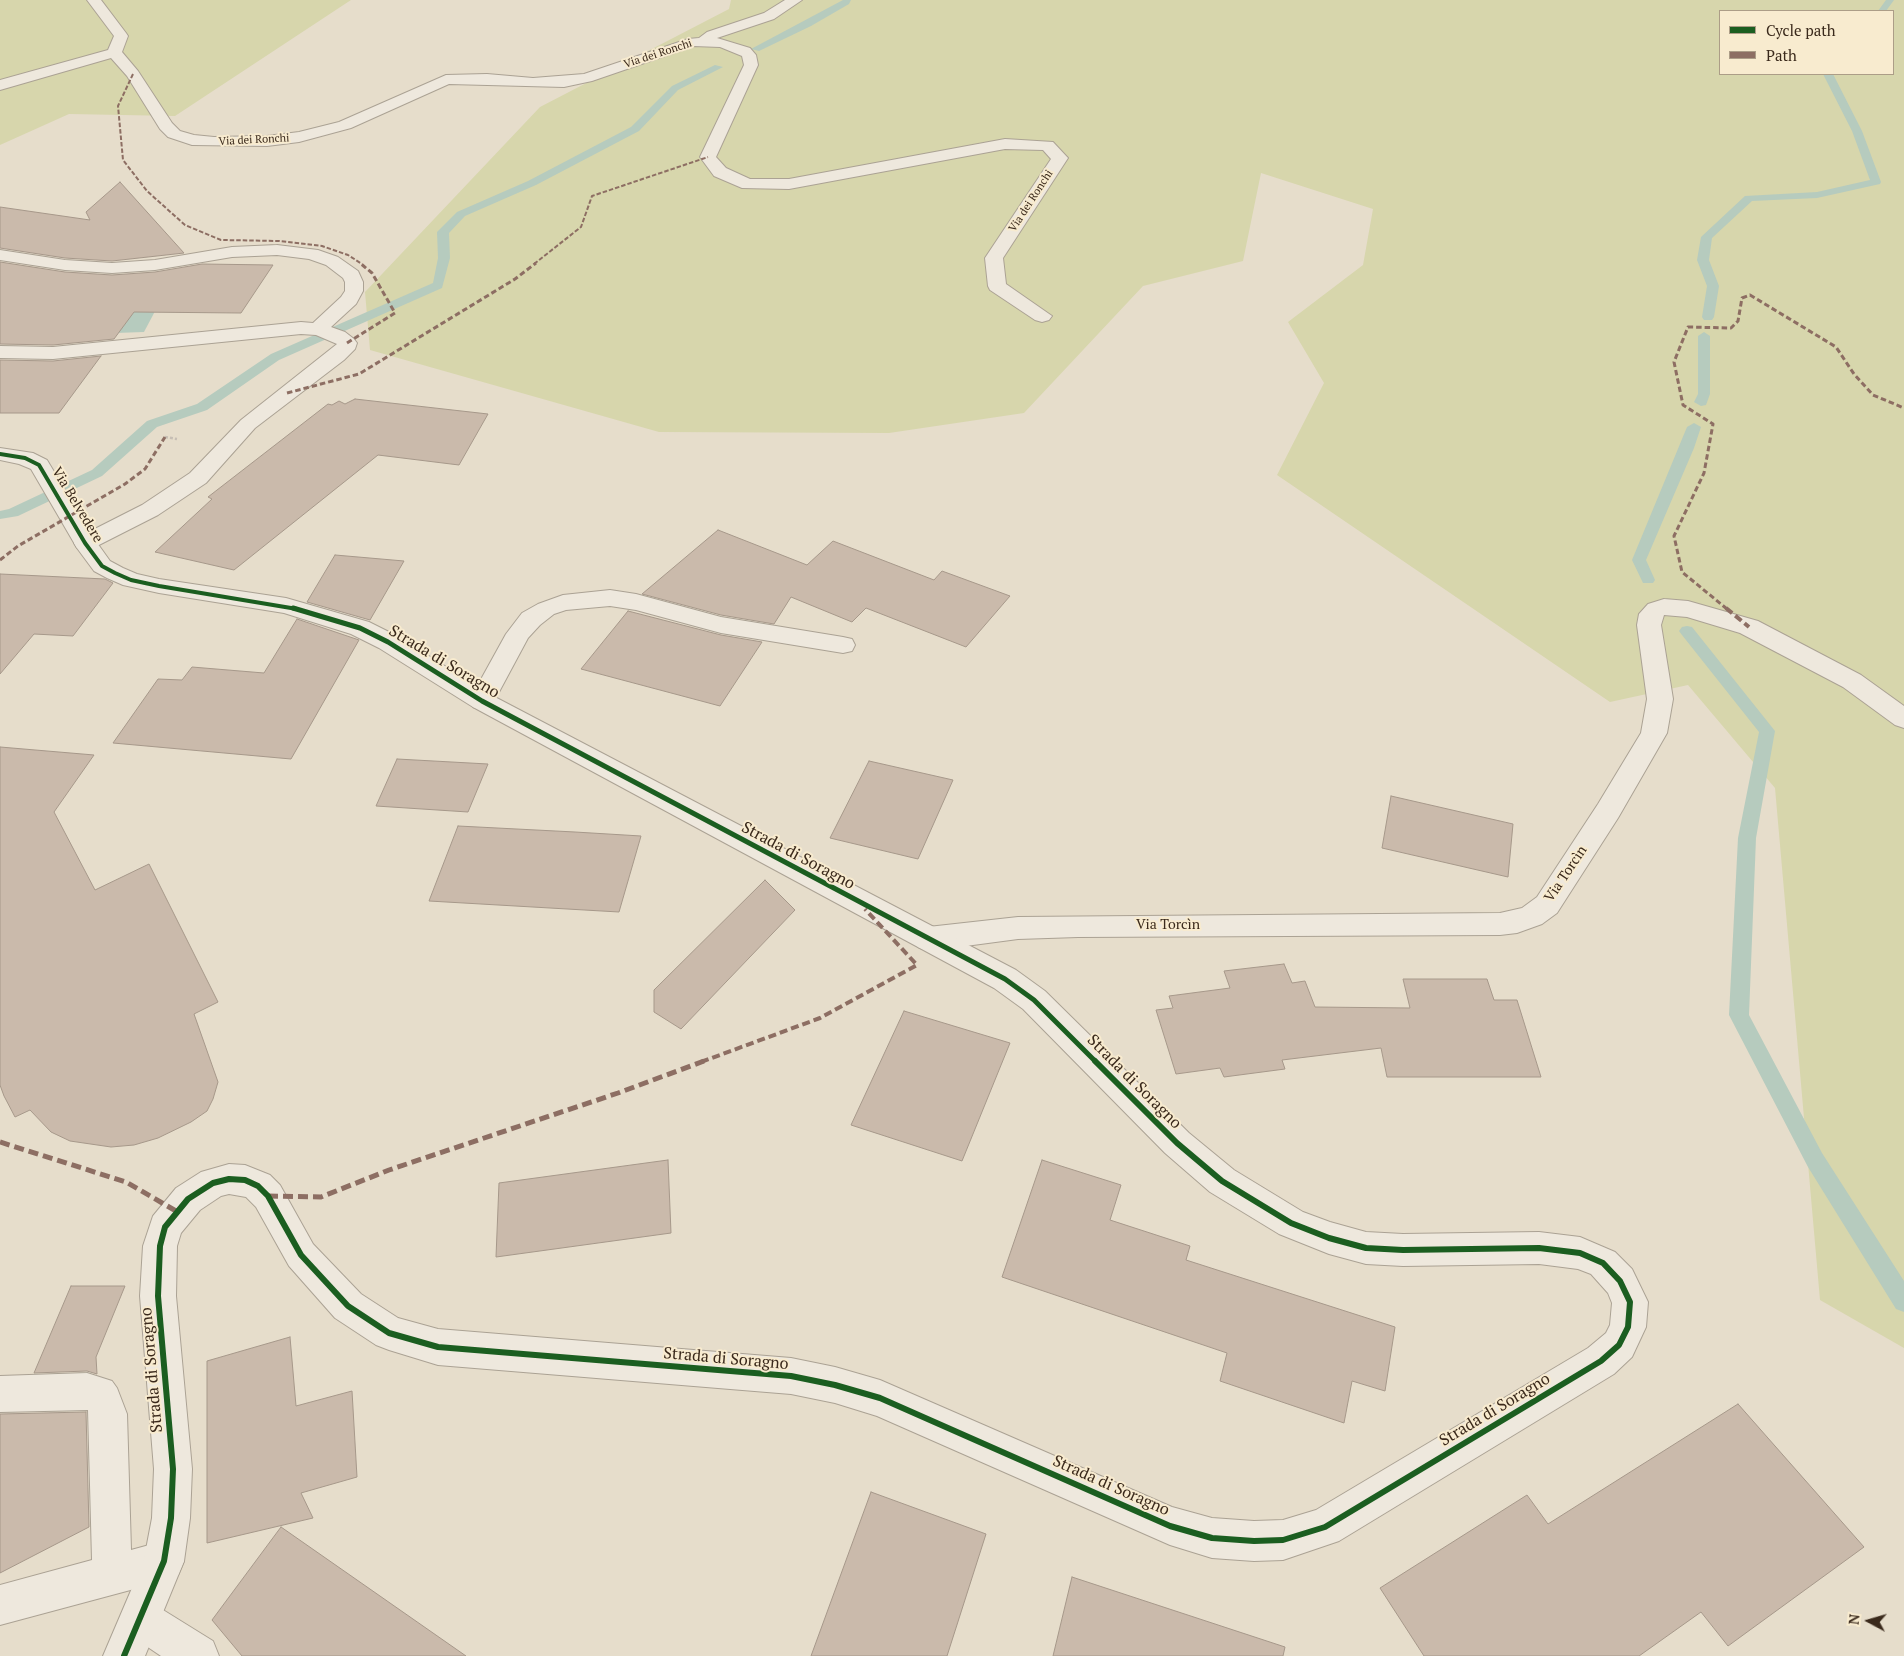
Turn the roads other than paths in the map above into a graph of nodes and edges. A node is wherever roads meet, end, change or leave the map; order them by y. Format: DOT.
graph roads {
  1 [pos="94,0"];
  2 [pos="795,0"];
  3 [pos="704,41"];
  4 [pos="114,53"];
  5 [pos="0,85"];
  6 [pos="0,255"];
  7 [pos="1042,316"];
  8 [pos="318,329"];
  9 [pos="0,352"];
  10 [pos="0,454"];
  11 [pos="93,554"];
  12 [pos="843,646"];
  13 [pos="482,701"];
  14 [pos="1904,719"];
  15 [pos="928,939"];
  16 [pos="0,1394"];
  17 [pos="164,1561"];
  18 [pos="112,1575"];
  19 [pos="0,1605"];
  20 [pos="141,1620"];
  21 [pos="124,1656"];
  22 [pos="198,1656"];
  1 -- 4 [label="street"];
  2 -- 3 [label="street"];
  3 -- 4 [label="street, Via dei Ronchi"];
  3 -- 7 [label="street, Via dei Ronchi"];
  4 -- 5 [label="street"];
  6 -- 8 [label="street"];
  8 -- 9 [label="street"];
  8 -- 11 [label="street"];
  10 -- 11 [label="street, Via Belvedere"];
  11 -- 13 [label="street, Strada di Soragno"];
  12 -- 13 [label="street"];
  13 -- 15 [label="street, Strada di Soragno"];
  14 -- 15 [label="street, Via Torcìn"];
  15 -- 17 [label="street, Strada di Soragno"];
  16 -- 18 [label="street"];
  17 -- 18 [label="street"];
  17 -- 20 [label="street, Strada di Soragno"];
  18 -- 19 [label="street"];
  20 -- 21 [label="street, Strada di Soragno"];
  20 -- 22 [label="street"];
}
